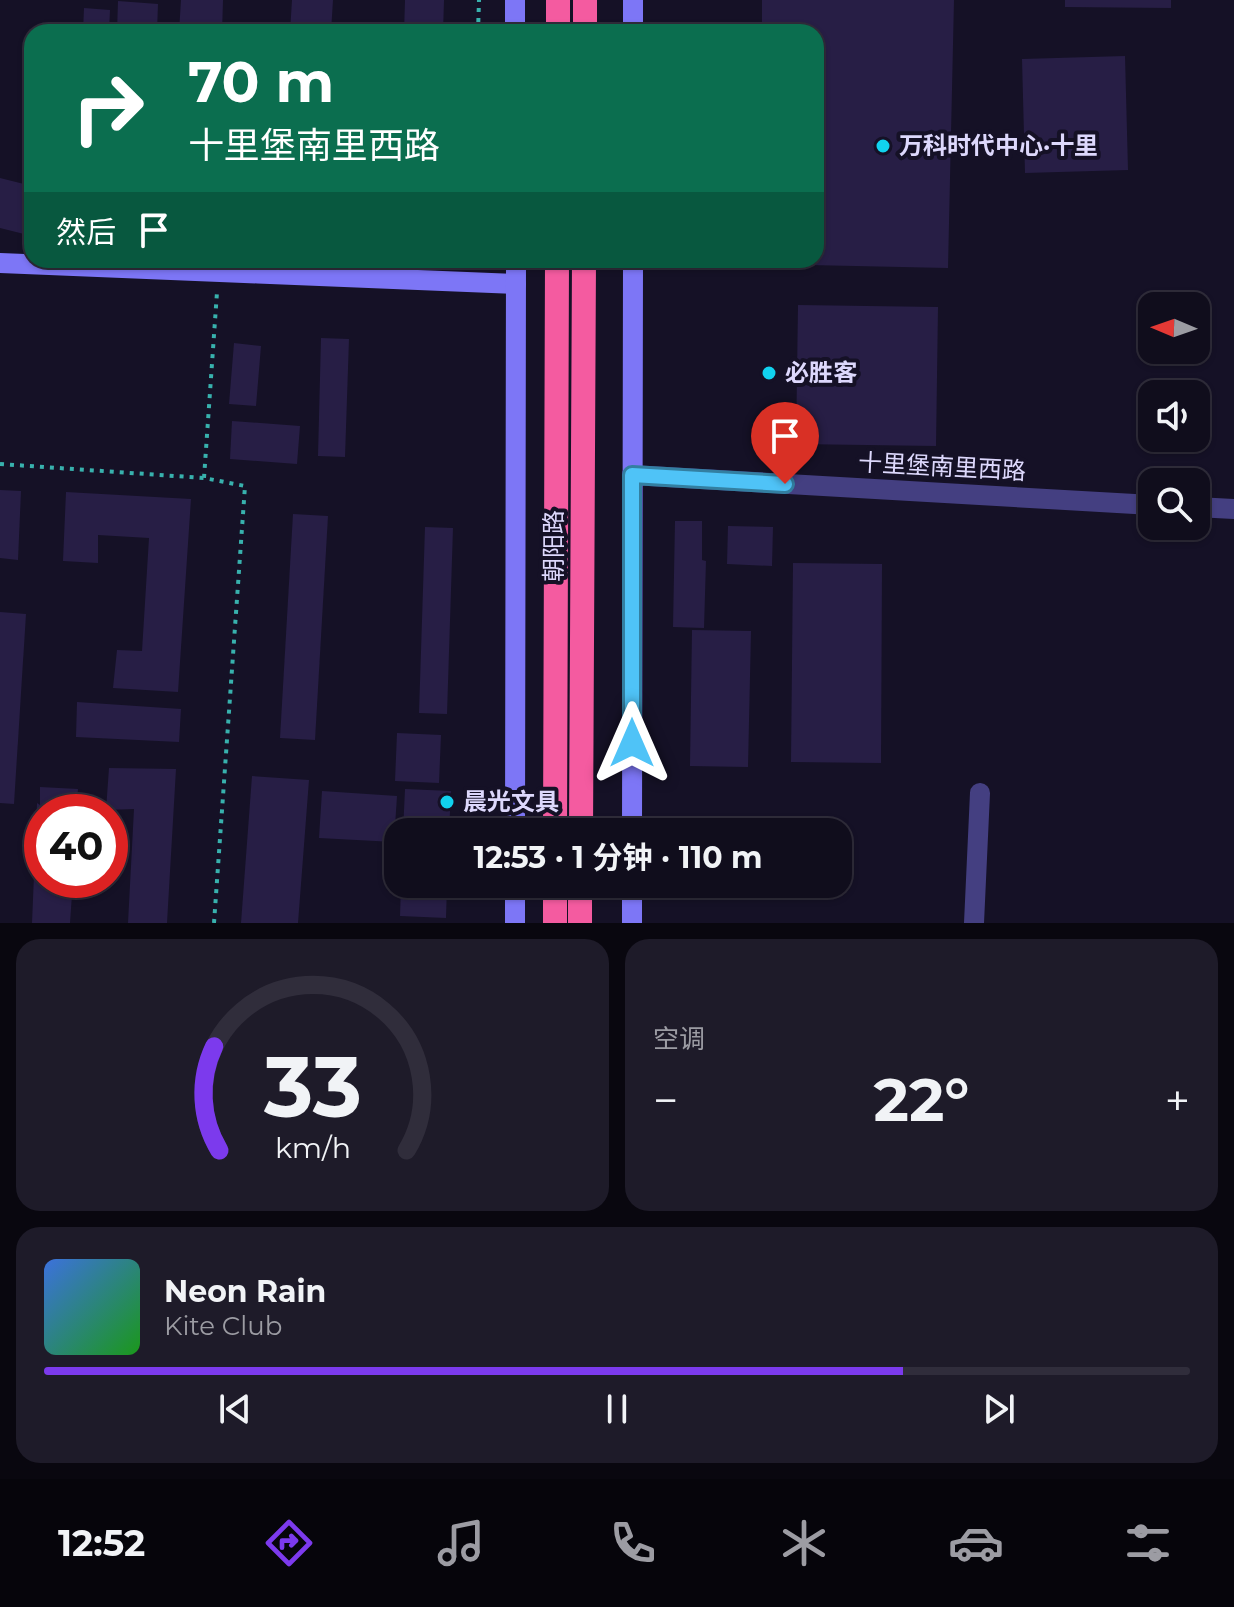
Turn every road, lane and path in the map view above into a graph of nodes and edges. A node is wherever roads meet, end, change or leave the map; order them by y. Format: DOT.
graph roads {
  1 [pos="479,0"];
  2 [pos="515,0"];
  3 [pos="558,0"];
  4 [pos="585,0"];
  5 [pos="633,0"];
  6 [pos="478,24"];
  7 [pos="515,24"];
  8 [pos="558,24"];
  9 [pos="585,24"];
  10 [pos="633,24"];
  11 [pos="0,263"];
  12 [pos="24,264"];
  13 [pos="155,268"];
  14 [pos="516,268"];
  15 [pos="557,268"];
  16 [pos="584,268"];
  17 [pos="633,268"];
  18 [pos="218,273"];
  19 [pos="516,284"];
  20 [pos="0,464"];
  21 [pos="632,475"];
  22 [pos="204,478"];
  23 [pos="1138,504"];
  24 [pos="1210,508"];
  25 [pos="1234,509"];
  26 [pos="980,793"];
  27 [pos="515,818"];
  28 [pos="555,818"];
  29 [pos="581,818"];
  30 [pos="632,818"];
  31 [pos="515,898"];
  32 [pos="555,898"];
  33 [pos="580,898"];
  34 [pos="632,898"];
  35 [pos="214,923"];
  36 [pos="515,923"];
  37 [pos="555,923"];
  38 [pos="580,923"];
  39 [pos="632,923"];
  40 [pos="974,923"];
  1 -- 6 [label="path"];
  2 -- 7 [label="street"];
  3 -- 8 [label="highway"];
  4 -- 9 [label="highway"];
  5 -- 10 [label="street"];
  11 -- 12 [label="street"];
  13 -- 18 [label="street"];
  14 -- 19 [label="street, 朝阳路"];
  15 -- 28 [label="highway, 朝阳路"];
  16 -- 29 [label="highway, 朝阳路"];
  17 -- 21 [label="street"];
  18 -- 19 [label="street"];
  18 -- 22 [label="path"];
  19 -- 27 [label="street, 朝阳路"];
  20 -- 22 [label="path"];
  21 -- 23 [label="street, 十里堡南里西路"];
  21 -- 30 [label="street"];
  22 -- 35 [label="path"];
  24 -- 25 [label="street"];
  26 -- 40 [label="street"];
  31 -- 36 [label="street"];
  32 -- 37 [label="highway"];
  33 -- 38 [label="highway"];
  34 -- 39 [label="street"];
}
